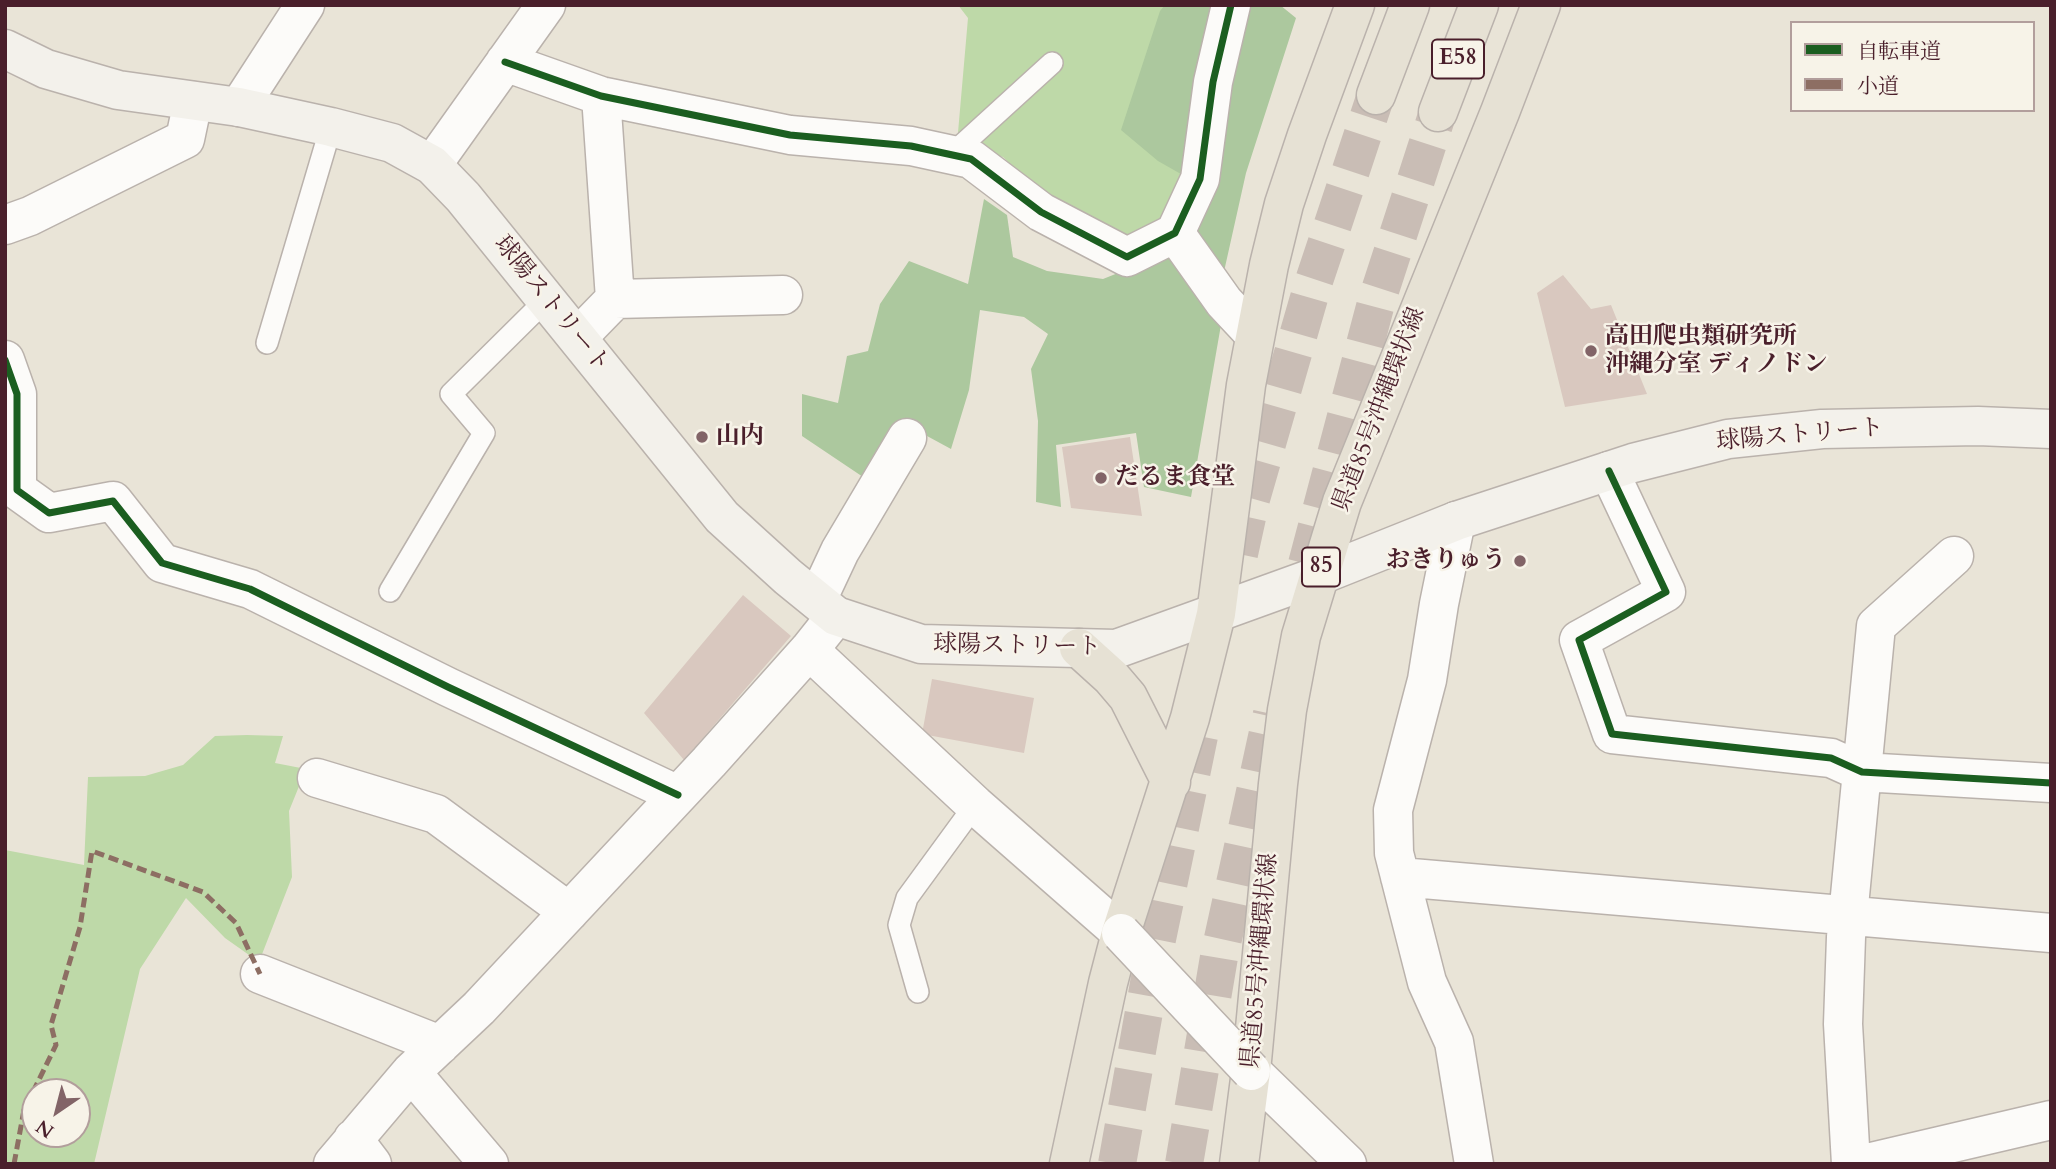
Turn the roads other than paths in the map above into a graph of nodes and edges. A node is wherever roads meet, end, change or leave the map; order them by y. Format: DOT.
graph roads {
  1 [pos="305,5"];
  2 [pos="546,5"];
  3 [pos="1231,5"];
  4 [pos="1355,5"];
  5 [pos="1410,5"];
  6 [pos="1479,5"];
  7 [pos="1541,5"];
  8 [pos="5,49"];
  9 [pos="505,62"];
  10 [pos="1052,63"];
  11 [pos="1376,95"];
  12 [pos="601,96"];
  13 [pos="193,100"];
  14 [pos="239,107"];
  15 [pos="1438,112"];
  16 [pos="331,127"];
  17 [pos="951,155"];
  18 [pos="432,165"];
  19 [pos="5,225"];
  20 [pos="1174,233"];
  21 [pos="783,295"];
  22 [pos="547,299"];
  23 [pos="615,299"];
  24 [pos="1254,334"];
  25 [pos="578,337"];
  26 [pos="267,343"];
  27 [pos="5,360"];
  28 [pos="2051,429"];
  29 [pos="907,438"];
  30 [pos="1609,471"];
  31 [pos="1456,521"];
  32 [pos="1954,556"];
  33 [pos="1318,576"];
  34 [pos="390,591"];
  35 [pos="826,608"];
  36 [pos="1216,614"];
  37 [pos="1079,649"];
  38 [pos="809,650"];
  39 [pos="1862,772"];
  40 [pos="317,778"];
  41 [pos="1171,782"];
  42 [pos="2051,783"];
  43 [pos="678,795"];
  44 [pos="975,805"];
  45 [pos="1399,877"];
  46 [pos="569,912"];
  47 [pos="1847,917"];
  48 [pos="1121,933"];
  49 [pos="2051,933"];
  50 [pos="260,974"];
  51 [pos="918,992"];
  52 [pos="440,1045"];
  53 [pos="1251,1071"];
  54 [pos="411,1072"];
  55 [pos="2051,1120"];
  56 [pos="352,1155"];
  57 [pos="489,1164"];
  58 [pos="1069,1164"];
  59 [pos="1239,1164"];
  60 [pos="1347,1164"];
  61 [pos="1474,1164"];
  62 [pos="1851,1164"];
  63 [pos="1863,1164"];
  1 -- 14 [label="street"];
  2 -- 9 [label="street"];
  3 -- 20 [label="street"];
  4 -- 24 [label="main road"];
  5 -- 11 [label="main road, E58"];
  6 -- 15 [label="main road, E58"];
  7 -- 33 [label="main road, 県道85号沖縄環状線 / 85"];
  8 -- 13 [label="main road, 球陽ストリート"];
  9 -- 12 [label="street"];
  9 -- 18 [label="street"];
  10 -- 17 [label="lane"];
  12 -- 17 [label="street"];
  12 -- 23 [label="street"];
  13 -- 14 [label="main road, 球陽ストリート"];
  13 -- 19 [label="street"];
  14 -- 16 [label="main road, 球陽ストリート"];
  16 -- 18 [label="main road, 球陽ストリート"];
  16 -- 26 [label="lane"];
  17 -- 20 [label="street"];
  18 -- 22 [label="main road, 球陽ストリート"];
  20 -- 24 [label="street"];
  21 -- 23 [label="street"];
  22 -- 25 [label="main road, 球陽ストリート"];
  22 -- 34 [label="lane"];
  23 -- 25 [label="street"];
  24 -- 36 [label="main road"];
  25 -- 35 [label="main road, 球陽ストリート"];
  27 -- 43 [label="street"];
  28 -- 30 [label="main road, 球陽ストリート"];
  29 -- 35 [label="street"];
  30 -- 31 [label="main road, 球陽ストリート"];
  30 -- 39 [label="street"];
  31 -- 33 [label="main road, 球陽ストリート"];
  31 -- 45 [label="street"];
  32 -- 39 [label="street"];
  33 -- 36 [label="main road, 球陽ストリート"];
  33 -- 53 [label="main road, 県道85号沖縄環状線 / 85"];
  35 -- 37 [label="main road, 球陽ストリート"];
  35 -- 38 [label="street"];
  36 -- 37 [label="main road, 球陽ストリート"];
  36 -- 41 [label="main road"];
  37 -- 41 [label="main road"];
  38 -- 43 [label="street"];
  38 -- 44 [label="street"];
  39 -- 42 [label="street"];
  39 -- 47 [label="street"];
  40 -- 46 [label="street"];
  41 -- 48 [label="main road"];
  43 -- 46 [label="street"];
  44 -- 48 [label="street"];
  44 -- 51 [label="lane"];
  45 -- 47 [label="street"];
  45 -- 61 [label="street"];
  46 -- 52 [label="street"];
  47 -- 49 [label="street"];
  47 -- 62 [label="street"];
  48 -- 53 [label="street, bridge"];
  48 -- 58 [label="main road"];
  50 -- 52 [label="street"];
  52 -- 54 [label="street"];
  53 -- 59 [label="main road, 県道85号沖縄環状線 / 85"];
  53 -- 60 [label="street"];
  54 -- 56 [label="street"];
  54 -- 57 [label="street"];
  55 -- 63 [label="street"];
}
